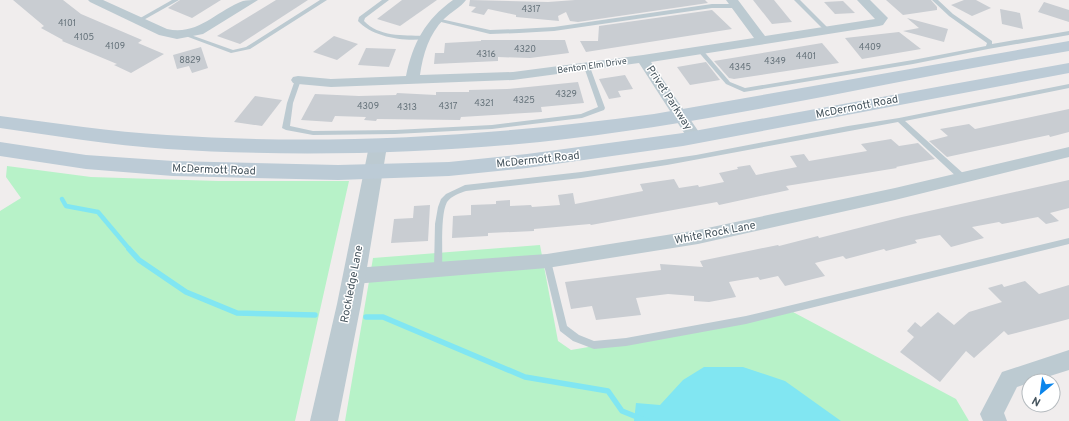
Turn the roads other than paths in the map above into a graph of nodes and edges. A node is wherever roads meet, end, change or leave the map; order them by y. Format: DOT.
graph roads {
  1 [pos="96,0"];
  2 [pos="176,0"];
  3 [pos="252,0"];
  4 [pos="324,0"];
  5 [pos="386,0"];
  6 [pos="460,0"];
  7 [pos="797,0"];
  8 [pos="863,0"];
  9 [pos="935,0"];
  10 [pos="734,3"];
  11 [pos="138,20"];
  12 [pos="436,20"];
  13 [pos="827,30"];
  14 [pos="1069,33"];
  15 [pos="186,35"];
  16 [pos="423,38"];
  17 [pos="762,40"];
  18 [pos="1069,46"];
  19 [pos="988,47"];
  20 [pos="699,50"];
  21 [pos="643,59"];
  22 [pos="587,67"];
  23 [pos="1069,68"];
  24 [pos="298,80"];
  25 [pos="412,80"];
  26 [pos="1069,86"];
  27 [pos="682,116"];
  28 [pos="899,120"];
  29 [pos="0,122"];
  30 [pos="695,138"];
  31 [pos="378,146"];
  32 [pos="0,149"];
  33 [pos="1069,152"];
  34 [pos="373,172"];
  35 [pos="962,177"];
  36 [pos="1069,241"];
  37 [pos="548,261"];
  38 [pos="438,269"];
  39 [pos="352,285"];
  40 [pos="1069,360"];
  41 [pos="324,421"];
  42 [pos="996,421"];
  1 -- 11 [label="street"];
  2 -- 11 [label="lane"];
  3 -- 15 [label="street"];
  4 -- 15 [label="lane"];
  5 -- 16 [label="lane"];
  6 -- 12 [label="street"];
  7 -- 13 [label="lane"];
  8 -- 13 [label="street, Benton Elm Drive"];
  9 -- 19 [label="lane"];
  10 -- 12 [label="lane"];
  10 -- 17 [label="street"];
  11 -- 15 [label="street"];
  12 -- 16 [label="street"];
  13 -- 17 [label="street, Benton Elm Drive"];
  14 -- 19 [label="lane"];
  16 -- 25 [label="street"];
  17 -- 20 [label="street, Benton Elm Drive"];
  18 -- 27 [label="main road, McDermott Road"];
  19 -- 20 [label="lane"];
  20 -- 21 [label="street, Benton Elm Drive"];
  21 -- 22 [label="street, Benton Elm Drive"];
  21 -- 27 [label="street, Privet Parkway"];
  22 -- 24 [label="lane"];
  22 -- 25 [label="street, Benton Elm Drive"];
  23 -- 30 [label="main road, McDermott Road"];
  24 -- 25 [label="street, Benton Elm Drive"];
  26 -- 28 [label="lane"];
  27 -- 30 [label="street, Privet Parkway"];
  27 -- 31 [label="main road, McDermott Road"];
  28 -- 35 [label="lane"];
  28 -- 38 [label="lane"];
  29 -- 31 [label="main road, McDermott Road"];
  30 -- 34 [label="main road, McDermott Road"];
  31 -- 34 [label="street, Rockledge Lane"];
  32 -- 34 [label="main road, McDermott Road"];
  33 -- 35 [label="street, White Rock Lane"];
  34 -- 39 [label="street, Rockledge Lane"];
  35 -- 37 [label="street, White Rock Lane"];
  36 -- 37 [label="lane"];
  37 -- 38 [label="street, White Rock Lane"];
  38 -- 39 [label="street, White Rock Lane"];
  39 -- 41 [label="street, Rockledge Lane"];
  40 -- 42 [label="street"];
}
